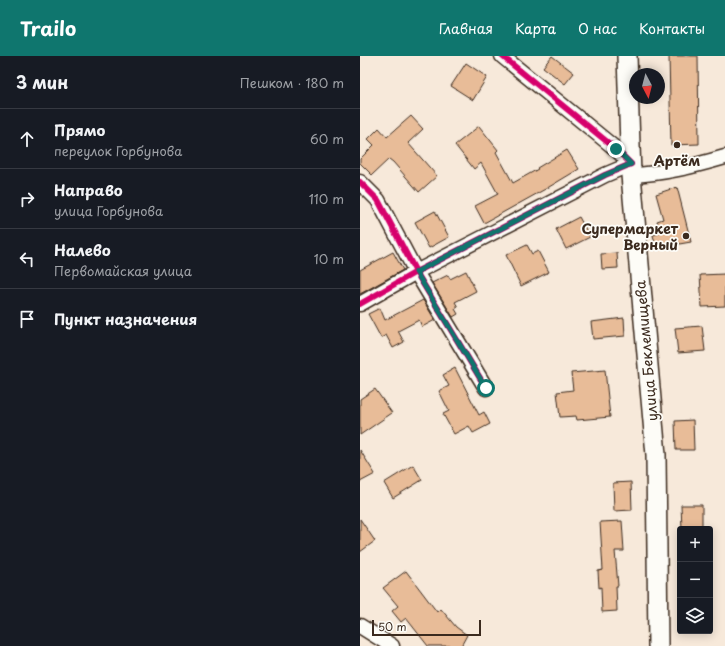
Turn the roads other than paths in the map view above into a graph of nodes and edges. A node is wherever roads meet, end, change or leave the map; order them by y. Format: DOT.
graph roads {
  1 [pos="502,56"];
  2 [pos="627,56"];
  3 [pos="725,157"];
  4 [pos="631,169"];
  5 [pos="360,182"];
  6 [pos="416,272"];
  7 [pos="360,304"];
  8 [pos="486,388"];
  9 [pos="360,626"];
  10 [pos="392,646"];
  11 [pos="658,646"];
  1 -- 4 [label="street"];
  2 -- 4 [label="main road, улица Беклемищева"];
  3 -- 4 [label="street"];
  4 -- 6 [label="street"];
  4 -- 11 [label="main road, улица Беклемищева"];
  5 -- 6 [label="street"];
  6 -- 7 [label="street"];
  6 -- 8 [label="street"];
  9 -- 10 [label="street"];
}
